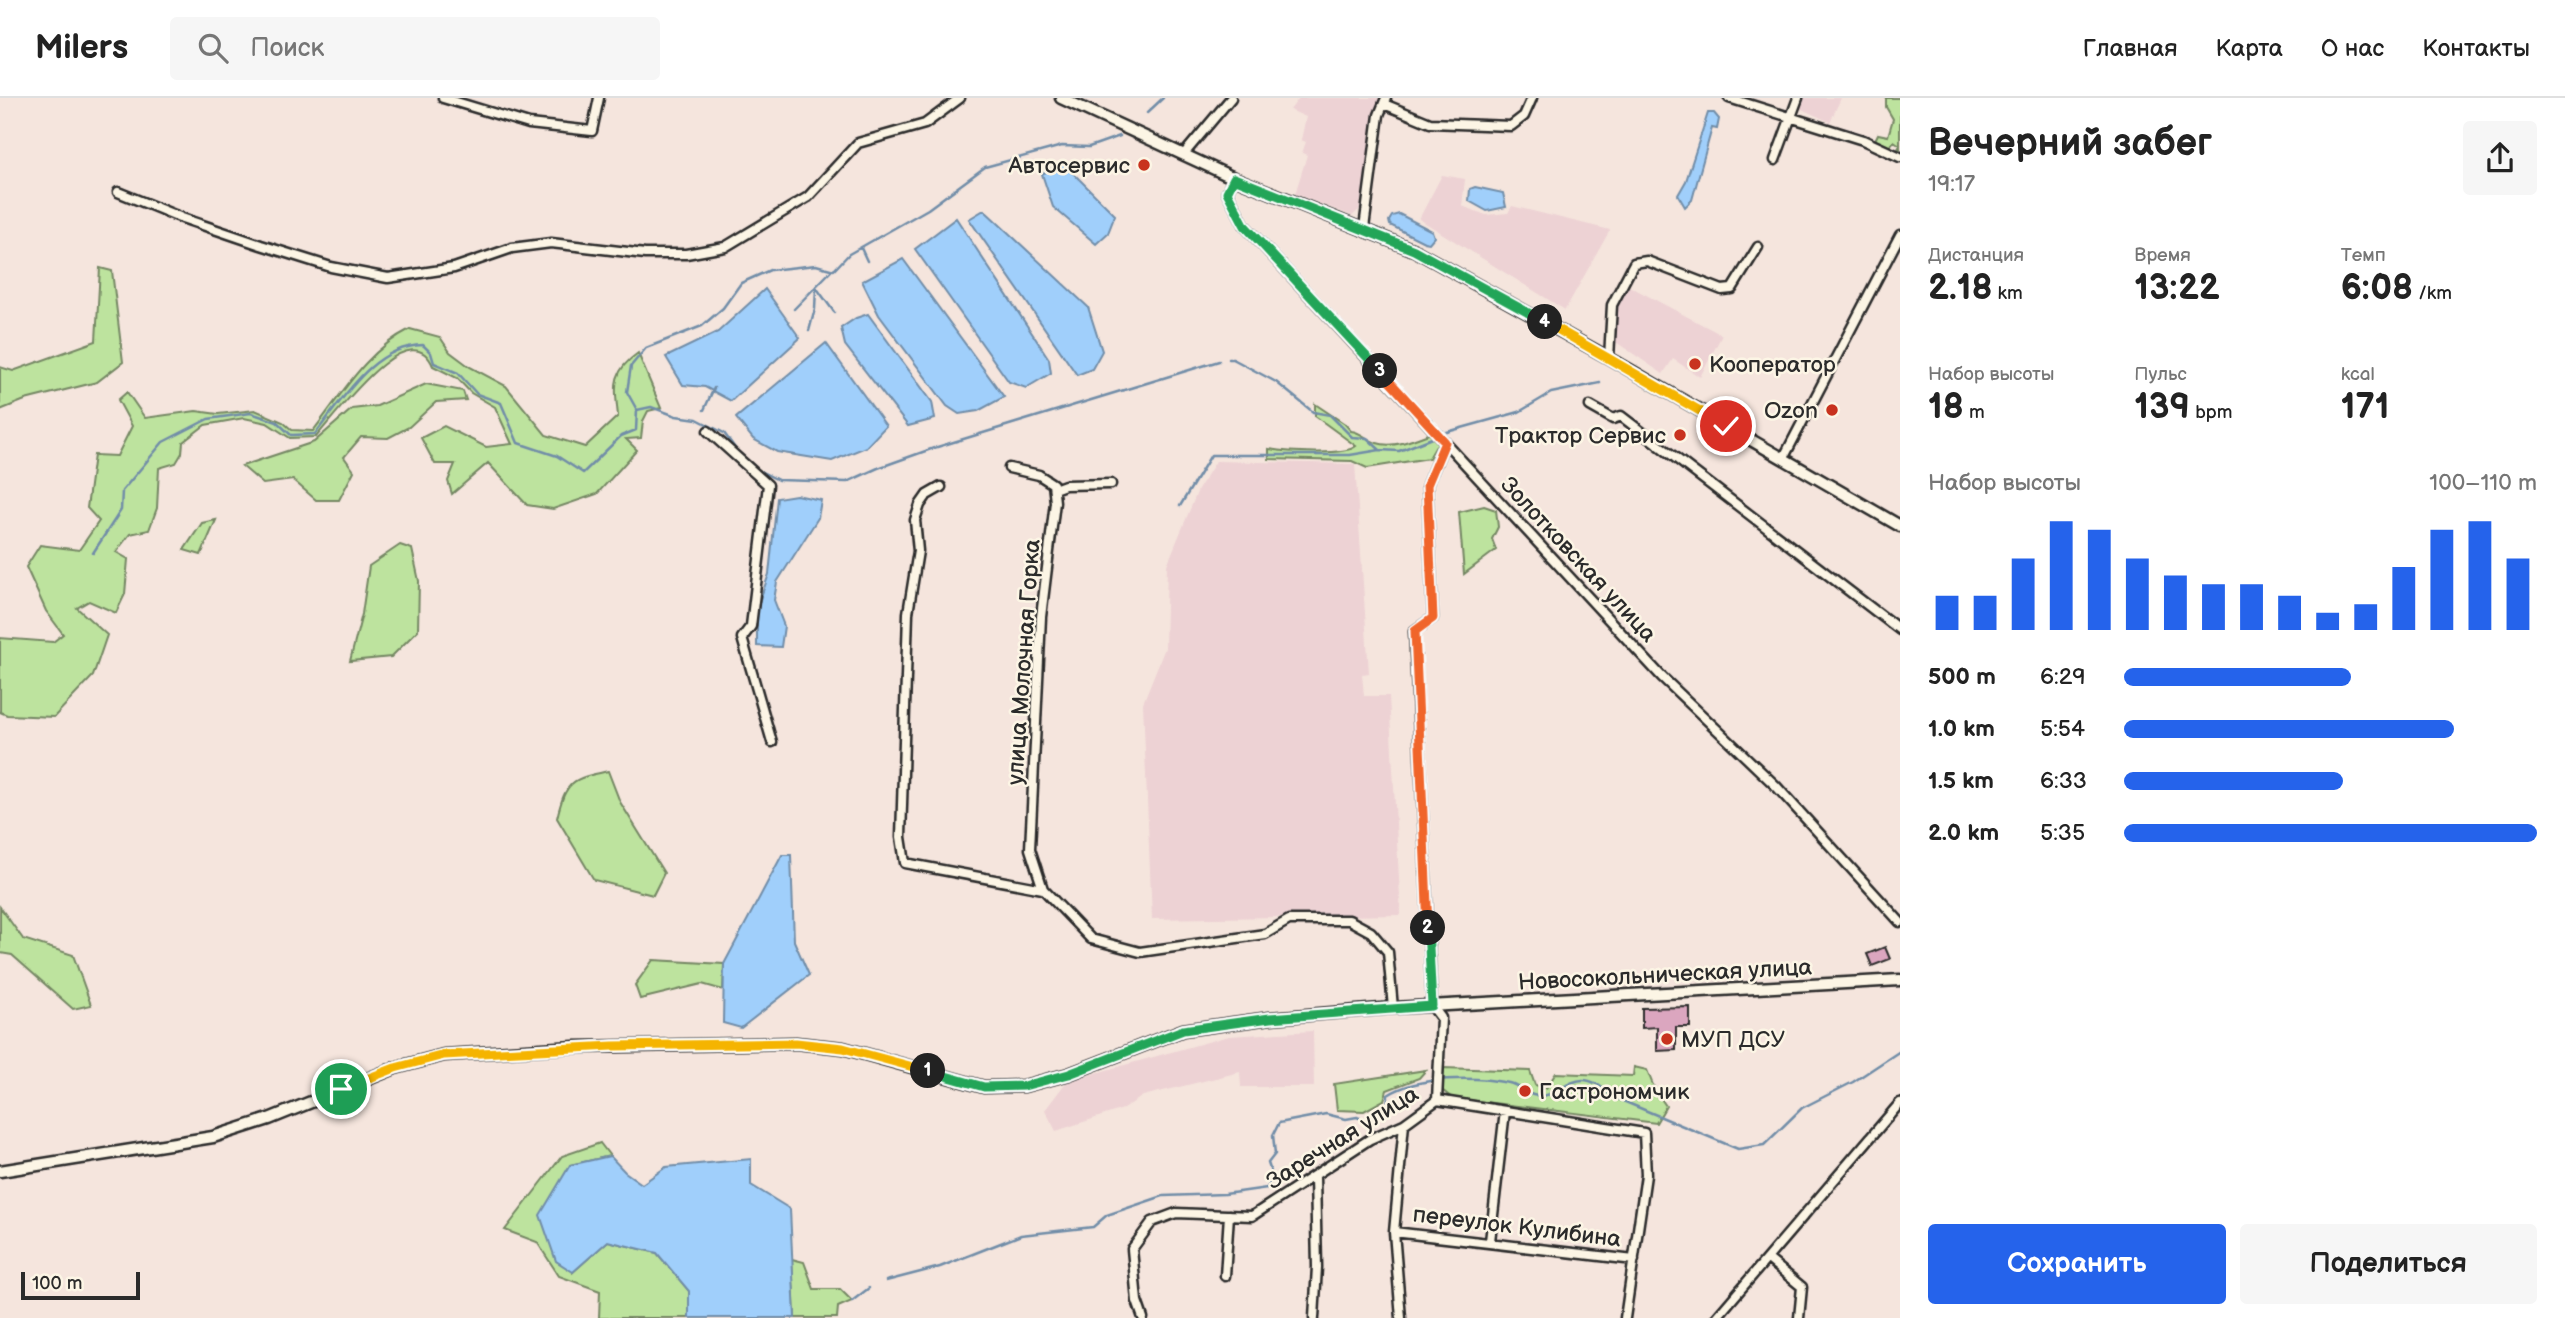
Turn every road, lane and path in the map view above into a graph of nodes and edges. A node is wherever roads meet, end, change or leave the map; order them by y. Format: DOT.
graph roads {
  1 [pos="443,98"];
  2 [pos="599,98"];
  3 [pos="960,98"];
  4 [pos="1061,98"];
  5 [pos="1231,98"];
  6 [pos="1532,98"];
  7 [pos="1729,98"];
  8 [pos="1798,98"];
  9 [pos="1385,101"];
  10 [pos="1791,116"];
  11 [pos="1184,155"];
  12 [pos="1900,157"];
  13 [pos="1775,160"];
  14 [pos="1234,178"];
  15 [pos="118,192"];
  16 [pos="1364,228"];
  17 [pos="1900,235"];
  18 [pos="1758,247"];
  19 [pos="1609,358"];
  20 [pos="1590,406"];
  21 [pos="708,431"];
  22 [pos="1441,437"];
  23 [pos="1783,459"];
  24 [pos="1009,468"];
  25 [pos="1111,484"];
  26 [pos="941,487"];
  27 [pos="1054,489"];
  28 [pos="1900,526"];
  29 [pos="1900,630"];
  30 [pos="772,742"];
  31 [pos="1043,889"];
  32 [pos="1900,922"];
  33 [pos="1900,980"];
  34 [pos="1432,1006"];
  35 [pos="1393,1009"];
  36 [pos="1437,1100"];
  37 [pos="1900,1103"];
  38 [pos="1505,1111"];
  39 [pos="1404,1124"];
  40 [pos="0,1171"];
  41 [pos="1315,1177"];
  42 [pos="1229,1215"];
  43 [pos="1394,1232"];
  44 [pos="1490,1241"];
  45 [pos="1634,1259"];
  46 [pos="1768,1259"];
  47 [pos="1225,1276"];
  48 [pos="1143,1318"];
  49 [pos="1314,1318"];
  50 [pos="1401,1318"];
  51 [pos="1625,1318"];
  52 [pos="1716,1318"];
  53 [pos="1799,1318"];
  1 -- 2 [label="street"];
  3 -- 15 [label="street"];
  4 -- 11 [label="main road"];
  5 -- 11 [label="street"];
  6 -- 9 [label="street"];
  7 -- 10 [label="street"];
  8 -- 10 [label="street"];
  9 -- 16 [label="street"];
  10 -- 12 [label="street"];
  10 -- 13 [label="street"];
  11 -- 14 [label="main road"];
  14 -- 16 [label="main road"];
  14 -- 22 [label="street, Золотковская улица"];
  16 -- 19 [label="main road"];
  17 -- 23 [label="street"];
  18 -- 19 [label="street"];
  19 -- 23 [label="main road"];
  20 -- 29 [label="street"];
  21 -- 30 [label="street"];
  22 -- 32 [label="street, Золотковская улица"];
  22 -- 34 [label="street"];
  23 -- 28 [label="main road"];
  24 -- 27 [label="street"];
  25 -- 27 [label="street"];
  26 -- 31 [label="street"];
  27 -- 31 [label="street, улица Молочная Горка"];
  31 -- 35 [label="street"];
  33 -- 34 [label="main road, Новосокольническая улица"];
  34 -- 35 [label="main road, Новосокольническая улица"];
  34 -- 36 [label="street"];
  35 -- 40 [label="main road, Новосокольническая улица"];
  36 -- 38 [label="street, Заречная улица"];
  36 -- 39 [label="street, Заречная улица"];
  37 -- 46 [label="street"];
  38 -- 44 [label="street"];
  38 -- 45 [label="street, Заречная улица"];
  39 -- 41 [label="street, Заречная улица"];
  39 -- 43 [label="street"];
  41 -- 42 [label="street, Заречная улица"];
  41 -- 49 [label="street"];
  42 -- 47 [label="street"];
  42 -- 48 [label="street, Заречная улица"];
  43 -- 44 [label="street, переулок Кулибина"];
  43 -- 50 [label="street"];
  44 -- 45 [label="street, переулок Кулибина"];
  45 -- 51 [label="street"];
  46 -- 52 [label="street"];
  46 -- 53 [label="street"];
}
